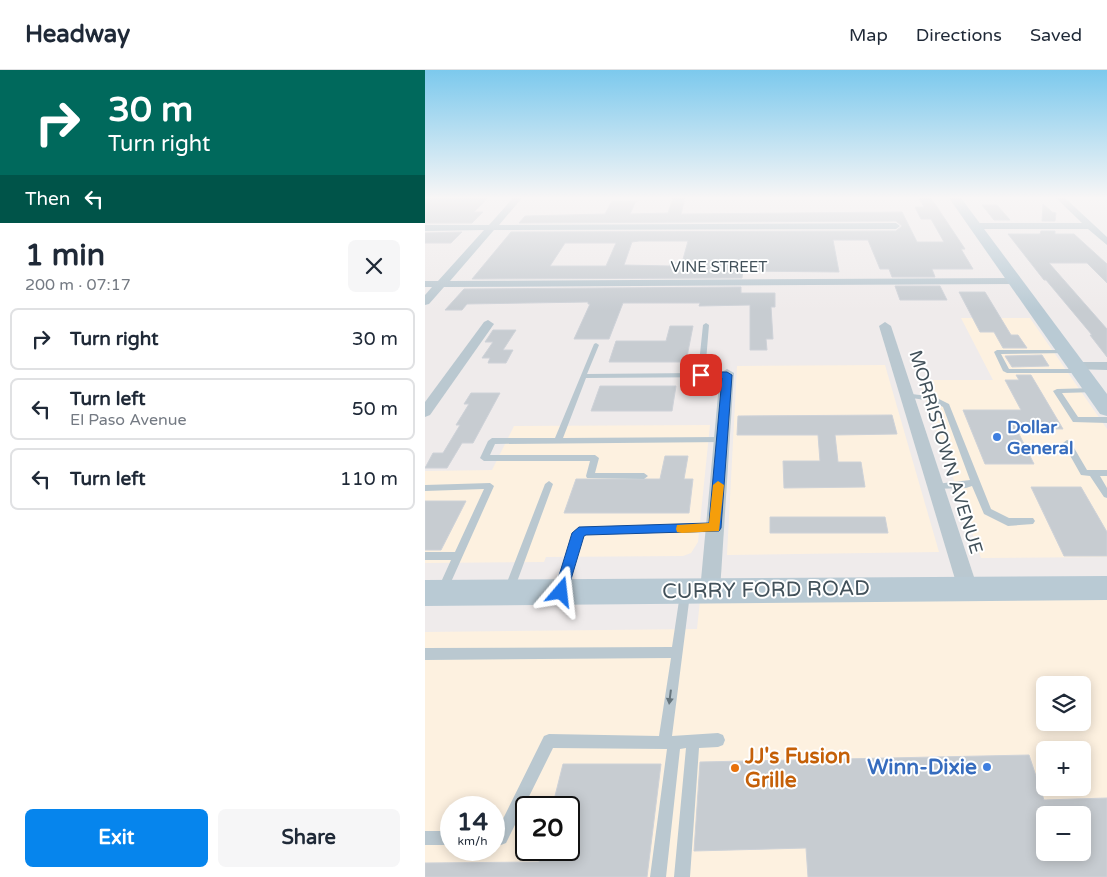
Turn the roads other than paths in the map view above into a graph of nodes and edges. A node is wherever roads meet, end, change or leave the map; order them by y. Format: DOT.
graph roads {
  1 [pos="485,236"];
  2 [pos="983,236"];
  3 [pos="1013,281"];
  4 [pos="425,284"];
  5 [pos="442,284"];
  6 [pos="425,302"];
  7 [pos="488,324"];
  8 [pos="706,325"];
  9 [pos="885,326"];
  10 [pos="596,344"];
  11 [pos="1073,363"];
  12 [pos="1107,366"];
  13 [pos="727,374"];
  14 [pos="701,375"];
  15 [pos="583,376"];
  16 [pos="1093,390"];
  17 [pos="907,395"];
  18 [pos="430,398"];
  19 [pos="1107,409"];
  20 [pos="425,412"];
  21 [pos="1107,420"];
  22 [pos="722,440"];
  23 [pos="557,441"];
  24 [pos="1067,443"];
  25 [pos="1093,473"];
  26 [pos="1107,473"];
  27 [pos="644,476"];
  28 [pos="975,482"];
  29 [pos="549,484"];
  30 [pos="936,486"];
  31 [pos="425,488"];
  32 [pos="1107,495"];
  33 [pos="1030,521"];
  34 [pos="715,528"];
  35 [pos="425,556"];
  36 [pos="458,556"];
  37 [pos="1107,588"];
  38 [pos="968,589"];
  39 [pos="698,591"];
  40 [pos="508,592"];
  41 [pos="561,592"];
  42 [pos="433,593"];
  43 [pos="676,652"];
  44 [pos="425,654"];
  45 [pos="718,740"];
  46 [pos="693,741"];
  47 [pos="669,742"];
  48 [pos="505,830"];
  49 [pos="425,838"];
  50 [pos="440,838"];
  51 [pos="658,877"];
  52 [pos="682,877"];
  1 -- 5 [label="street"];
  2 -- 3 [label="street"];
  3 -- 5 [label="street, VINE STREET"];
  3 -- 11 [label="street"];
  4 -- 5 [label="street, VINE STREET"];
  5 -- 6 [label="street"];
  7 -- 18 [label="street"];
  8 -- 14 [label="lane"];
  9 -- 17 [label="street, MORRISTOWN AVENUE"];
  10 -- 15 [label="lane"];
  11 -- 11 [label="lane"];
  11 -- 12 [label="street"];
  11 -- 16 [label="street"];
  13 -- 14 [label="lane"];
  13 -- 22 [label="street"];
  14 -- 15 [label="lane"];
  15 -- 23 [label="lane"];
  16 -- 19 [label="street"];
  16 -- 21 [label="lane"];
  17 -- 28 [label="lane"];
  17 -- 30 [label="street, MORRISTOWN AVENUE"];
  18 -- 20 [label="street"];
  22 -- 23 [label="lane"];
  22 -- 34 [label="street"];
  23 -- 27 [label="lane"];
  24 -- 25 [label="lane"];
  25 -- 26 [label="lane"];
  25 -- 32 [label="lane"];
  28 -- 30 [label="lane"];
  28 -- 33 [label="lane"];
  29 -- 40 [label="lane"];
  30 -- 38 [label="street, MORRISTOWN AVENUE"];
  31 -- 36 [label="lane"];
  34 -- 39 [label="street"];
  34 -- 41 [label="lane"];
  35 -- 36 [label="lane"];
  36 -- 42 [label="lane"];
  37 -- 38 [label="street, CURRY FORD ROAD"];
  38 -- 39 [label="street, CURRY FORD ROAD"];
  39 -- 41 [label="street, CURRY FORD ROAD"];
  39 -- 43 [label="lane"];
  40 -- 41 [label="street, CURRY FORD ROAD"];
  40 -- 42 [label="street, CURRY FORD ROAD"];
  43 -- 44 [label="lane"];
  43 -- 47 [label="lane, one-way"];
  45 -- 46 [label="lane"];
  46 -- 47 [label="lane"];
  46 -- 52 [label="lane"];
  47 -- 48 [label="lane"];
  47 -- 51 [label="lane"];
  49 -- 50 [label="lane"];
}
